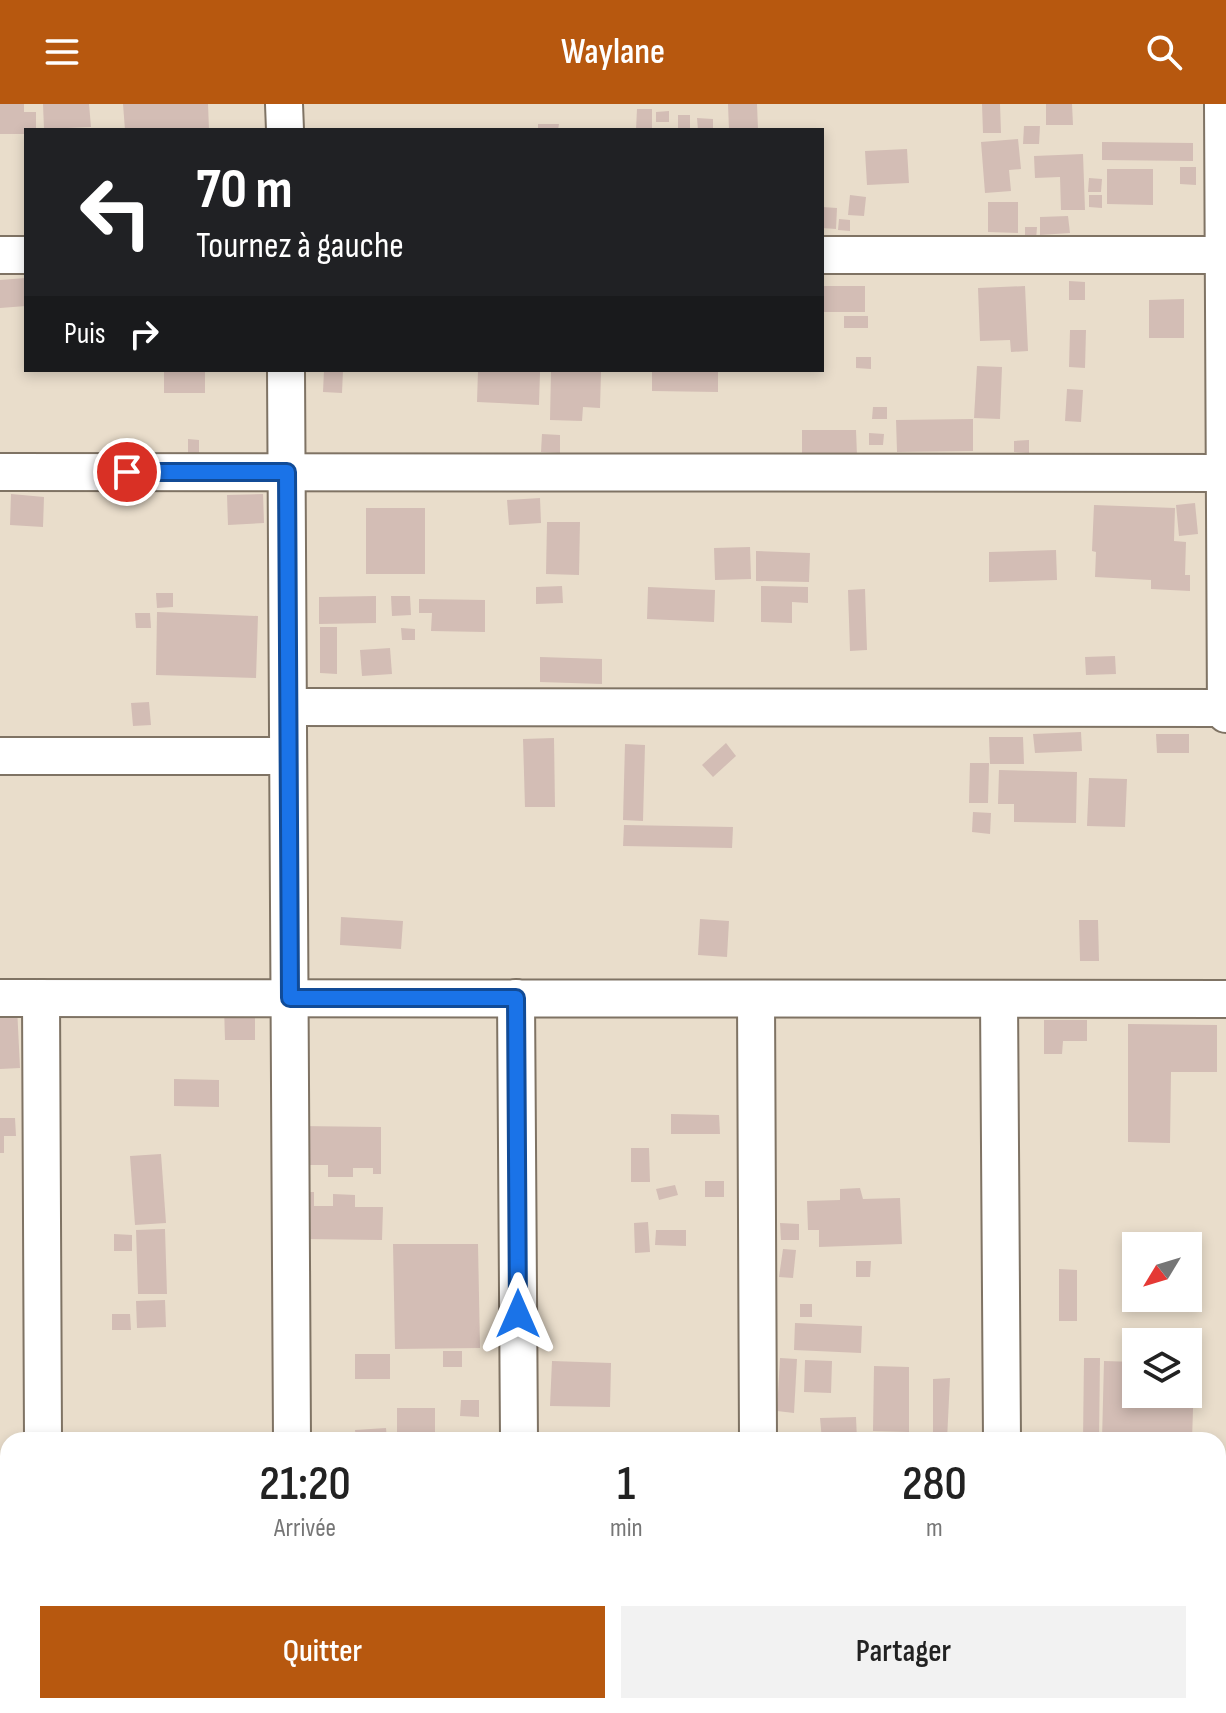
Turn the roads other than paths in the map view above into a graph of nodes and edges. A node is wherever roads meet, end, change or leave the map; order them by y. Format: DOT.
graph roads {
  1 [pos="284,104"];
  2 [pos="1223,104"];
  3 [pos="285,128"];
  4 [pos="0,255"];
  5 [pos="24,255"];
  6 [pos="824,255"];
  7 [pos="1223,255"];
  8 [pos="286,372"];
  9 [pos="0,472"];
  10 [pos="287,472"];
  11 [pos="1225,473"];
  12 [pos="1226,563"];
  13 [pos="288,707"];
  14 [pos="1226,708"];
  15 [pos="1226,714"];
  16 [pos="0,756"];
  17 [pos="288,756"];
  18 [pos="0,998"];
  19 [pos="41,998"];
  20 [pos="290,998"];
  21 [pos="516,998"];
  22 [pos="756,999"];
  23 [pos="999,999"];
  24 [pos="1226,999"];
  25 [pos="43,1432"];
  26 [pos="292,1432"];
  27 [pos="519,1432"];
  28 [pos="758,1432"];
  29 [pos="1002,1432"];
  1 -- 3 [label="street"];
  2 -- 7 [label="street"];
  4 -- 5 [label="street"];
  6 -- 7 [label="street"];
  7 -- 11 [label="street"];
  8 -- 10 [label="street"];
  9 -- 10 [label="street"];
  10 -- 11 [label="street"];
  10 -- 13 [label="street"];
  11 -- 12 [label="street"];
  12 -- 14 [label="street"];
  13 -- 14 [label="street"];
  13 -- 17 [label="street"];
  14 -- 15 [label="street"];
  16 -- 17 [label="street"];
  17 -- 20 [label="street"];
  18 -- 19 [label="street"];
  19 -- 20 [label="street"];
  19 -- 25 [label="street"];
  20 -- 21 [label="street"];
  20 -- 26 [label="street"];
  21 -- 22 [label="street"];
  21 -- 27 [label="street"];
  22 -- 23 [label="street"];
  22 -- 28 [label="street"];
  23 -- 24 [label="street"];
  23 -- 29 [label="street"];
}
